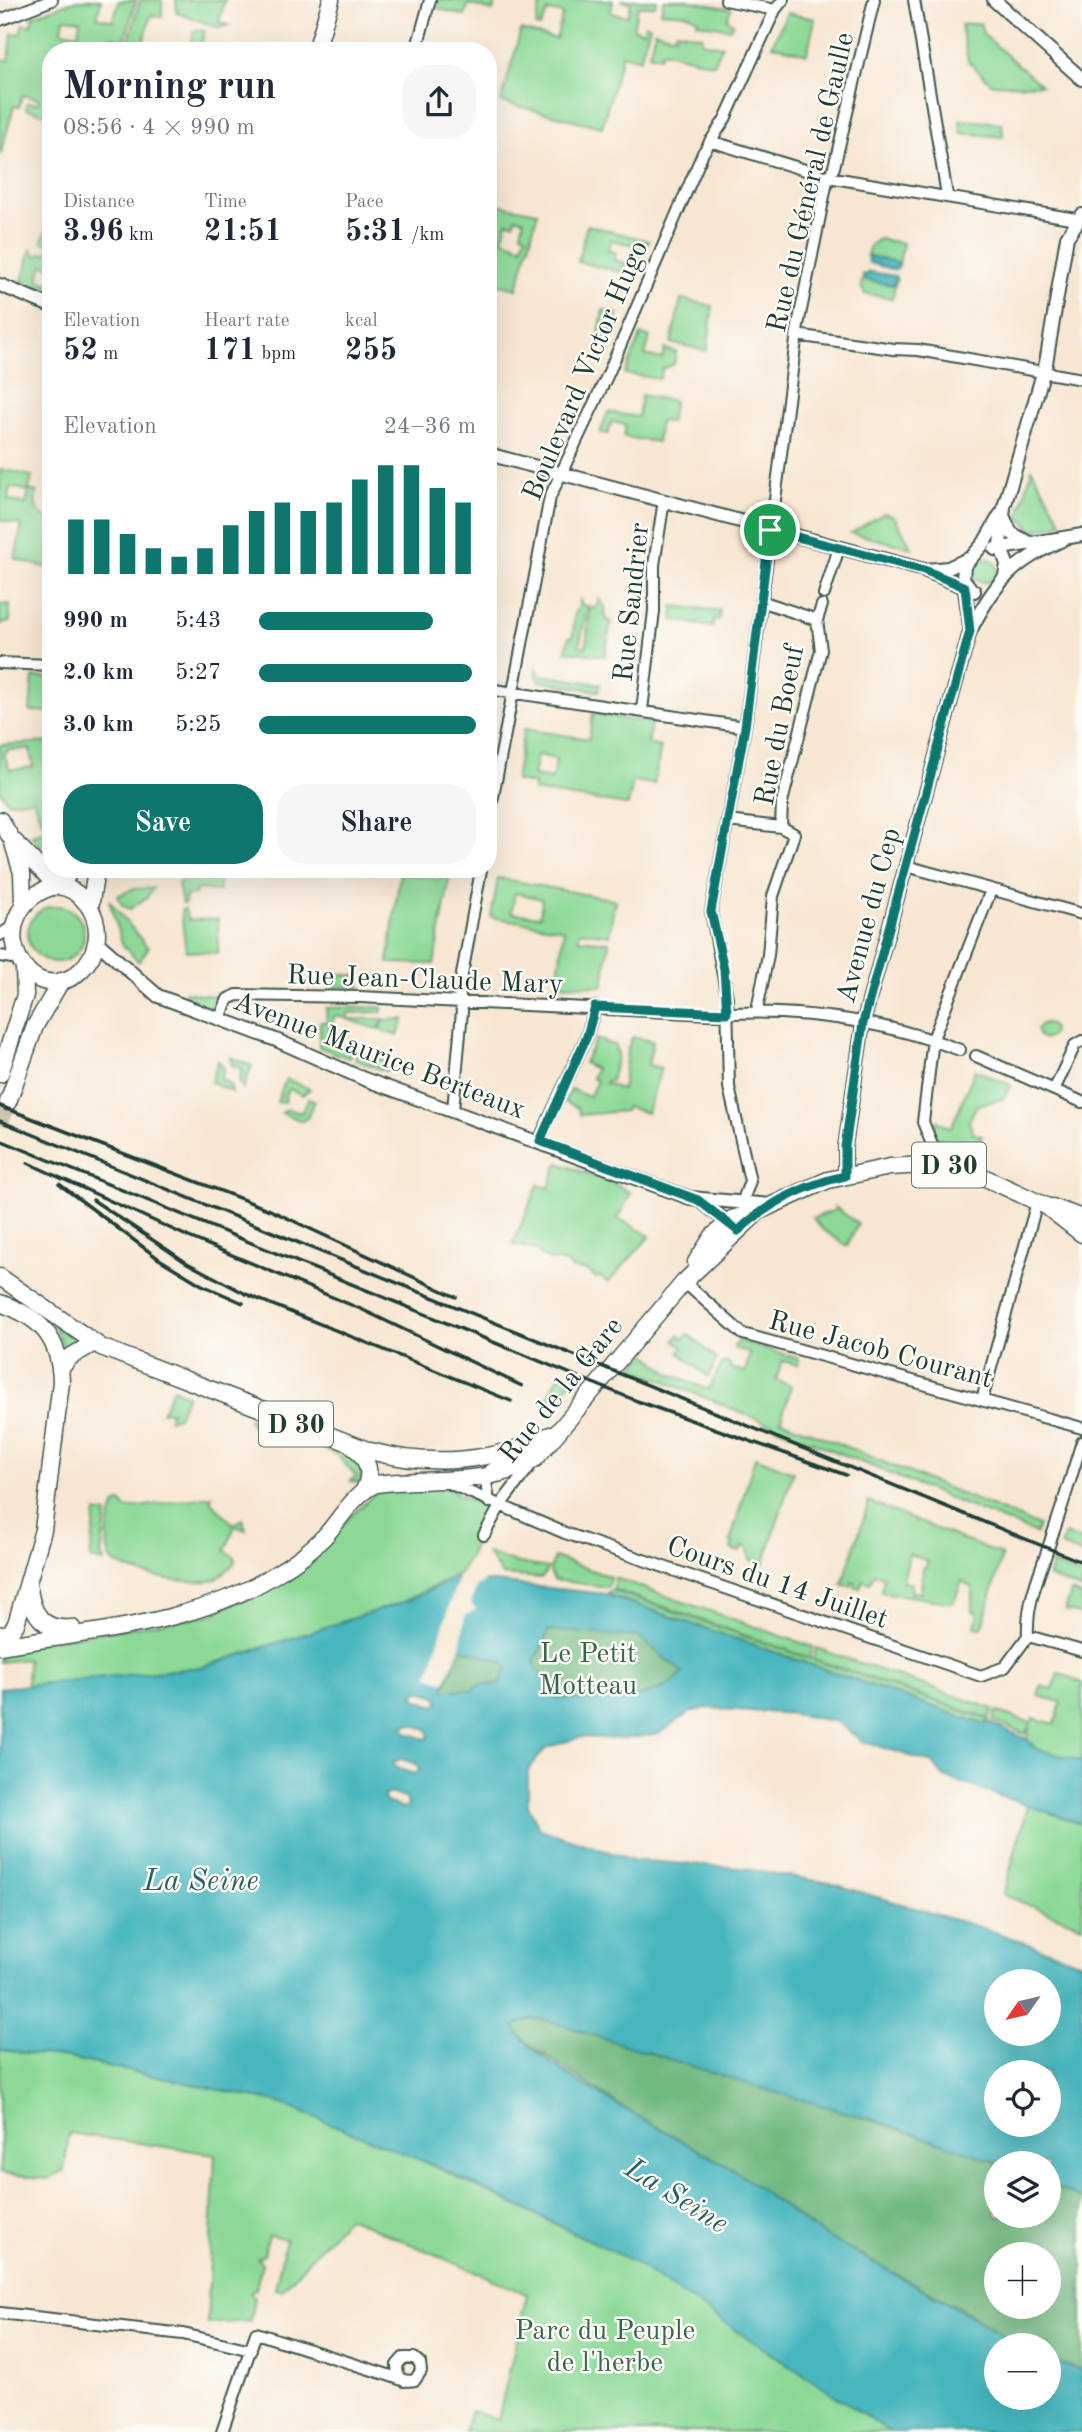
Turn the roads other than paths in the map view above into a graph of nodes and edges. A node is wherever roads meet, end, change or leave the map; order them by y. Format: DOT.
graph roads {
  1 [pos="52,0"];
  2 [pos="331,0"];
  3 [pos="430,0"];
  4 [pos="726,0"];
  5 [pos="782,0"];
  6 [pos="874,0"];
  7 [pos="914,0"];
  8 [pos="993,0"];
  9 [pos="775,10"];
  10 [pos="0,20"];
  11 [pos="319,42"];
  12 [pos="418,42"];
  13 [pos="1082,79"];
  14 [pos="710,141"];
  15 [pos="828,177"];
  16 [pos="947,195"];
  17 [pos="1081,218"];
  18 [pos="0,285"];
  19 [pos="42,302"];
  20 [pos="796,335"];
  21 [pos="1041,378"];
  22 [pos="1082,379"];
  23 [pos="497,457"];
  24 [pos="559,474"];
  25 [pos="664,500"];
  26 [pos="1004,513"];
  27 [pos="770,530"];
  28 [pos="1082,535"];
  29 [pos="1062,540"];
  30 [pos="1031,544"];
  31 [pos="839,548"];
  32 [pos="1000,552"];
  33 [pos="972,555"];
  34 [pos="924,570"];
  35 [pos="1005,576"];
  36 [pos="967,585"];
  37 [pos="995,588"];
  38 [pos="761,601"];
  39 [pos="817,620"];
  40 [pos="970,631"];
  41 [pos="0,663"];
  42 [pos="42,665"];
  43 [pos="497,690"];
  44 [pos="512,691"];
  45 [pos="642,710"];
  46 [pos="745,727"];
  47 [pos="497,774"];
  48 [pos="0,820"];
  49 [pos="727,821"];
  50 [pos="781,827"];
  51 [pos="11,838"];
  52 [pos="906,866"];
  53 [pos="42,870"];
  54 [pos="50,878"];
  55 [pos="64,878"];
  56 [pos="95,878"];
  57 [pos="480,878"];
  58 [pos="58,886"];
  59 [pos="991,890"];
  60 [pos="23,904"];
  61 [pos="90,908"];
  62 [pos="1082,914"];
  63 [pos="6,931"];
  64 [pos="98,943"];
  65 [pos="0,956"];
  66 [pos="21,964"];
  67 [pos="61,981"];
  68 [pos="461,1003"];
  69 [pos="595,1007"];
  70 [pos="757,1010"];
  71 [pos="727,1013"];
  72 [pos="220,1018"];
  73 [pos="863,1023"];
  74 [pos="933,1040"];
  75 [pos="1082,1041"];
  76 [pos="960,1050"];
  77 [pos="976,1056"];
  78 [pos="0,1074"];
  79 [pos="1055,1088"];
  80 [pos="8,1101"];
  81 [pos="1082,1101"];
  82 [pos="453,1110"];
  83 [pos="540,1141"];
  84 [pos="940,1164"];
  85 [pos="845,1176"];
  86 [pos="698,1200"];
  87 [pos="742,1203"];
  88 [pos="1041,1204"];
  89 [pos="765,1208"];
  90 [pos="1082,1218"];
  91 [pos="734,1226"];
  92 [pos="1082,1234"];
  93 [pos="0,1277"];
  94 [pos="684,1282"];
  95 [pos="0,1285"];
  96 [pos="27,1295"];
  97 [pos="0,1303"];
  98 [pos="94,1343"];
  99 [pos="61,1368"];
  100 [pos="982,1400"];
  101 [pos="1082,1428"];
  102 [pos="1082,1442"];
  103 [pos="350,1445"];
  104 [pos="534,1451"];
  105 [pos="485,1475"];
  106 [pos="439,1478"];
  107 [pos="363,1492"];
  108 [pos="489,1502"];
  109 [pos="501,1504"];
  110 [pos="484,1535"];
  111 [pos="28,1583"];
  112 [pos="153,1619"];
  113 [pos="0,1635"];
  114 [pos="1028,1636"];
  115 [pos="0,1646"];
  116 [pos="1082,1651"];
  117 [pos="0,2313"];
  118 [pos="251,2350"];
  119 [pos="404,2381"];
  120 [pos="222,2432"];
  1 -- 10 [label="street"];
  2 -- 11 [label="main road"];
  3 -- 12 [label="street"];
  4 -- 9 [label="street"];
  5 -- 9 [label="street, Boulevard Victor Hugo"];
  6 -- 15 [label="street, Rue du Général de Gaulle"];
  7 -- 16 [label="street"];
  8 -- 13 [label="street"];
  9 -- 14 [label="street, Boulevard Victor Hugo"];
  14 -- 15 [label="street"];
  14 -- 24 [label="street, Boulevard Victor Hugo"];
  15 -- 16 [label="street"];
  15 -- 20 [label="street, Rue du Général de Gaulle"];
  16 -- 17 [label="street"];
  17 -- 21 [label="street"];
  18 -- 19 [label="street"];
  20 -- 21 [label="street"];
  20 -- 27 [label="street, Rue du Général de Gaulle"];
  21 -- 22 [label="street"];
  21 -- 26 [label="street"];
  23 -- 24 [label="street"];
  24 -- 25 [label="street"];
  24 -- 44 [label="street, Boulevard Victor Hugo"];
  25 -- 27 [label="street"];
  25 -- 45 [label="street, Rue Sandrier"];
  26 -- 30 [label="street"];
  26 -- 32 [label="street"];
  26 -- 33 [label="street"];
  27 -- 31 [label="street"];
  27 -- 38 [label="street, Rue du Général de Gaulle"];
  28 -- 29 [label="street"];
  29 -- 30 [label="street"];
  29 -- 35 [label="street"];
  30 -- 32 [label="street"];
  31 -- 34 [label="street"];
  31 -- 39 [label="street, Rue du Boeuf"];
  32 -- 33 [label="street"];
  32 -- 35 [label="street"];
  33 -- 34 [label="street"];
  33 -- 36 [label="street"];
  34 -- 36 [label="street"];
  35 -- 37 [label="street"];
  36 -- 37 [label="street"];
  36 -- 40 [label="street, Avenue du Cep"];
  37 -- 40 [label="street, Avenue du Cep"];
  38 -- 39 [label="street"];
  38 -- 46 [label="street, Rue du Général de Gaulle"];
  39 -- 50 [label="street, Rue du Boeuf"];
  40 -- 52 [label="street, Avenue du Cep"];
  41 -- 42 [label="street"];
  43 -- 44 [label="street"];
  44 -- 45 [label="street"];
  44 -- 47 [label="street, Boulevard Victor Hugo"];
  45 -- 46 [label="street"];
  46 -- 49 [label="street, Rue du Général de Gaulle"];
  48 -- 51 [label="main road"];
  49 -- 50 [label="street"];
  49 -- 71 [label="street, Rue du Général de Gaulle"];
  50 -- 70 [label="street, Rue du Boeuf"];
  51 -- 53 [label="main road"];
  51 -- 60 [label="main road"];
  52 -- 59 [label="street"];
  52 -- 73 [label="street, Avenue du Cep"];
  54 -- 58 [label="main road"];
  55 -- 58 [label="main road"];
  56 -- 61 [label="main road"];
  57 -- 68 [label="street"];
  58 -- 60 [label="main road"];
  58 -- 61 [label="main road"];
  59 -- 62 [label="street"];
  59 -- 74 [label="street"];
  60 -- 63 [label="main road"];
  61 -- 64 [label="main road"];
  63 -- 66 [label="main road"];
  64 -- 67 [label="main road"];
  64 -- 72 [label="street, Avenue Maurice Berteaux"];
  65 -- 66 [label="street"];
  66 -- 67 [label="main road"];
  66 -- 78 [label="main road"];
  67 -- 80 [label="main road"];
  68 -- 69 [label="street, Rue Jean-Claude Mary"];
  68 -- 72 [label="street, Rue Jean-Claude Mary"];
  68 -- 82 [label="street"];
  69 -- 71 [label="street, Rue Jean-Claude Mary"];
  69 -- 83 [label="street"];
  70 -- 71 [label="street, Rue Jean-Claude Mary"];
  70 -- 73 [label="street, Rue Jean-Claude Mary"];
  71 -- 87 [label="street, Rue du Général de Gaulle"];
  72 -- 82 [label="street, Avenue Maurice Berteaux"];
  73 -- 74 [label="street, Rue Jean-Claude Mary"];
  73 -- 85 [label="street, Avenue du Cep"];
  74 -- 76 [label="street, Rue Jean-Claude Mary"];
  74 -- 84 [label="street"];
  75 -- 79 [label="street"];
  77 -- 79 [label="street"];
  79 -- 81 [label="street"];
  82 -- 83 [label="street, Avenue Maurice Berteaux"];
  83 -- 86 [label="street, Avenue Maurice Berteaux"];
  84 -- 85 [label="main road, D 30"];
  84 -- 88 [label="main road, D 30"];
  85 -- 89 [label="main road, D 30"];
  86 -- 87 [label="street, Avenue Maurice Berteaux"];
  86 -- 91 [label="street, Avenue Maurice Berteaux"];
  87 -- 89 [label="street, Avenue Maurice Berteaux"];
  88 -- 90 [label="main road"];
  88 -- 92 [label="main road, D 30"];
  88 -- 100 [label="street"];
  89 -- 91 [label="main road, D 30"];
  91 -- 94 [label="main road, Rue de la Gare / D 30"];
  93 -- 96 [label="main road, D 30"];
  94 -- 100 [label="street, Rue Jacob Courant"];
  94 -- 104 [label="main road, Rue de la Gare / D 30"];
  95 -- 96 [label="main road, D 30"];
  96 -- 98 [label="main road, D 30"];
  97 -- 99 [label="main road"];
  98 -- 99 [label="main road"];
  98 -- 103 [label="main road, D 30"];
  99 -- 111 [label="main road"];
  100 -- 101 [label="street, Rue Jacob Courant"];
  102 -- 114 [label="street"];
  103 -- 104 [label="main road, D 30"];
  103 -- 107 [label="main road, D 30"];
  104 -- 105 [label="main road, D 30"];
  104 -- 109 [label="street, Rue de la Gare"];
  105 -- 106 [label="main road, D 30"];
  105 -- 108 [label="street, Rue de la Gare"];
  106 -- 107 [label="main road"];
  106 -- 108 [label="street, Cours du 14 Juillet"];
  107 -- 112 [label="main road"];
  108 -- 109 [label="street, Cours du 14 Juillet"];
  109 -- 110 [label="street, Rue de la Gare"];
  109 -- 114 [label="street, Cours du 14 Juillet"];
  111 -- 112 [label="main road"];
  111 -- 113 [label="main road"];
  112 -- 115 [label="main road"];
  114 -- 116 [label="street"];
  117 -- 118 [label="street"];
  118 -- 119 [label="street"];
  118 -- 120 [label="street"];
}
